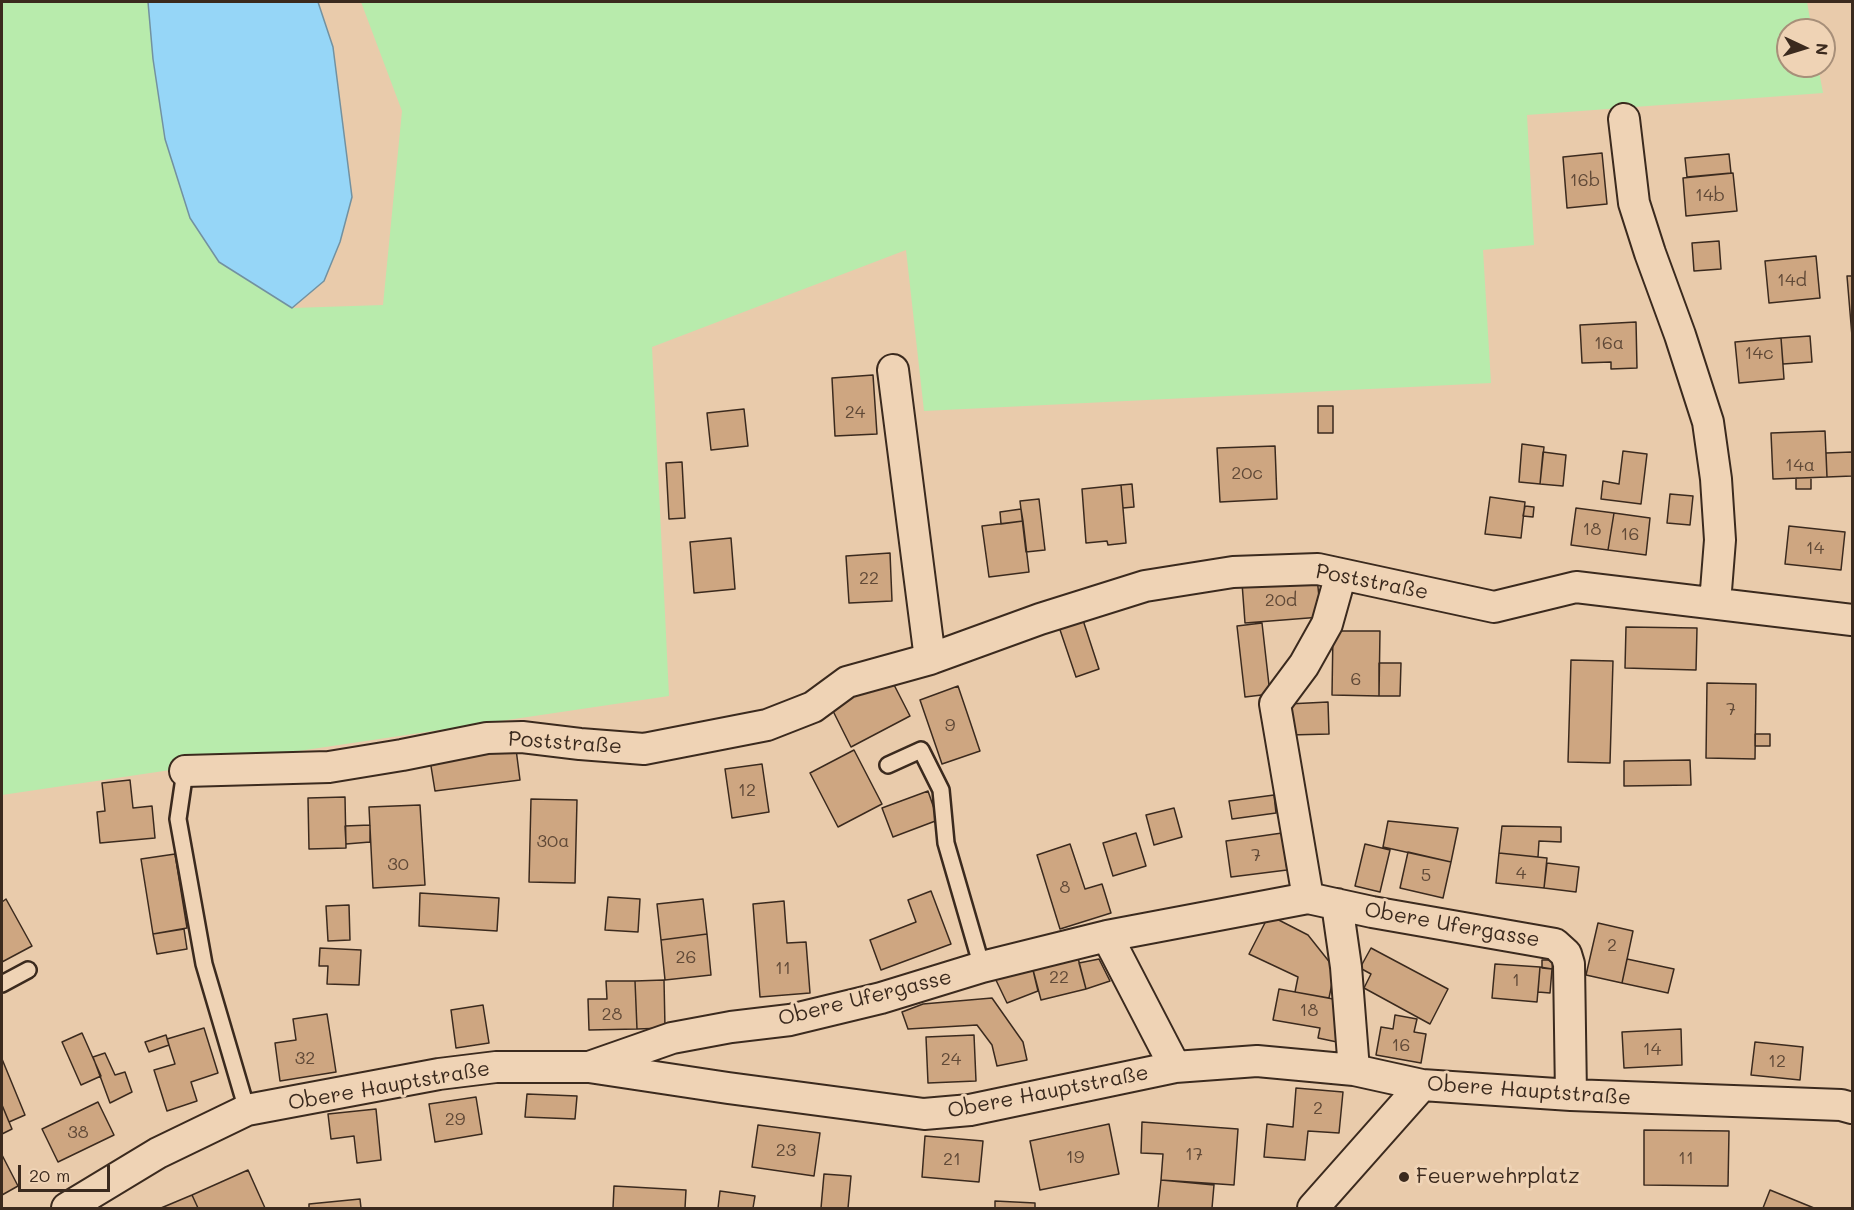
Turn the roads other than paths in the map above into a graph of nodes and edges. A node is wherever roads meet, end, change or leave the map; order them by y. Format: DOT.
graph roads {
  1 [pos="1624,119"];
  2 [pos="893,370"];
  3 [pos="1341,574"];
  4 [pos="1716,603"];
  5 [pos="1852,620"];
  6 [pos="930,659"];
  7 [pos="888,765"];
  8 [pos="185,771"];
  9 [pos="1308,898"];
  10 [pos="1337,904"];
  11 [pos="1107,936"];
  12 [pos="982,967"];
  13 [pos="28,970"];
  14 [pos="2,984"];
  15 [pos="589,1067"];
  16 [pos="1175,1067"];
  17 [pos="1354,1071"];
  18 [pos="1422,1085"];
  19 [pos="1571,1095"];
  20 [pos="1852,1108"];
  21 [pos="248,1110"];
  22 [pos="1320,1206"];
  23 [pos="74,1207"];
  1 -- 4 [label="street"];
  2 -- 6 [label="street"];
  3 -- 4 [label="street, Poststraße"];
  3 -- 6 [label="street, Poststraße"];
  3 -- 9 [label="street"];
  4 -- 5 [label="street, Poststraße"];
  6 -- 8 [label="street, Poststraße"];
  7 -- 12 [label="lane"];
  8 -- 21 [label="lane"];
  9 -- 10 [label="street, Obere Ufergasse"];
  9 -- 11 [label="street, Obere Ufergasse"];
  10 -- 17 [label="street, Obere Ufergasse"];
  10 -- 19 [label="street, Obere Ufergasse"];
  11 -- 12 [label="street, Obere Ufergasse"];
  11 -- 16 [label="street"];
  12 -- 15 [label="street, Obere Ufergasse"];
  13 -- 14 [label="lane"];
  15 -- 16 [label="street, Obere Hauptstraße"];
  15 -- 21 [label="street, Obere Hauptstraße"];
  16 -- 17 [label="street, Obere Hauptstraße"];
  17 -- 18 [label="street, Obere Hauptstraße"];
  18 -- 19 [label="street, Obere Hauptstraße"];
  18 -- 22 [label="street"];
  19 -- 20 [label="street, Obere Hauptstraße"];
  21 -- 23 [label="street, Obere Hauptstraße"];
}
